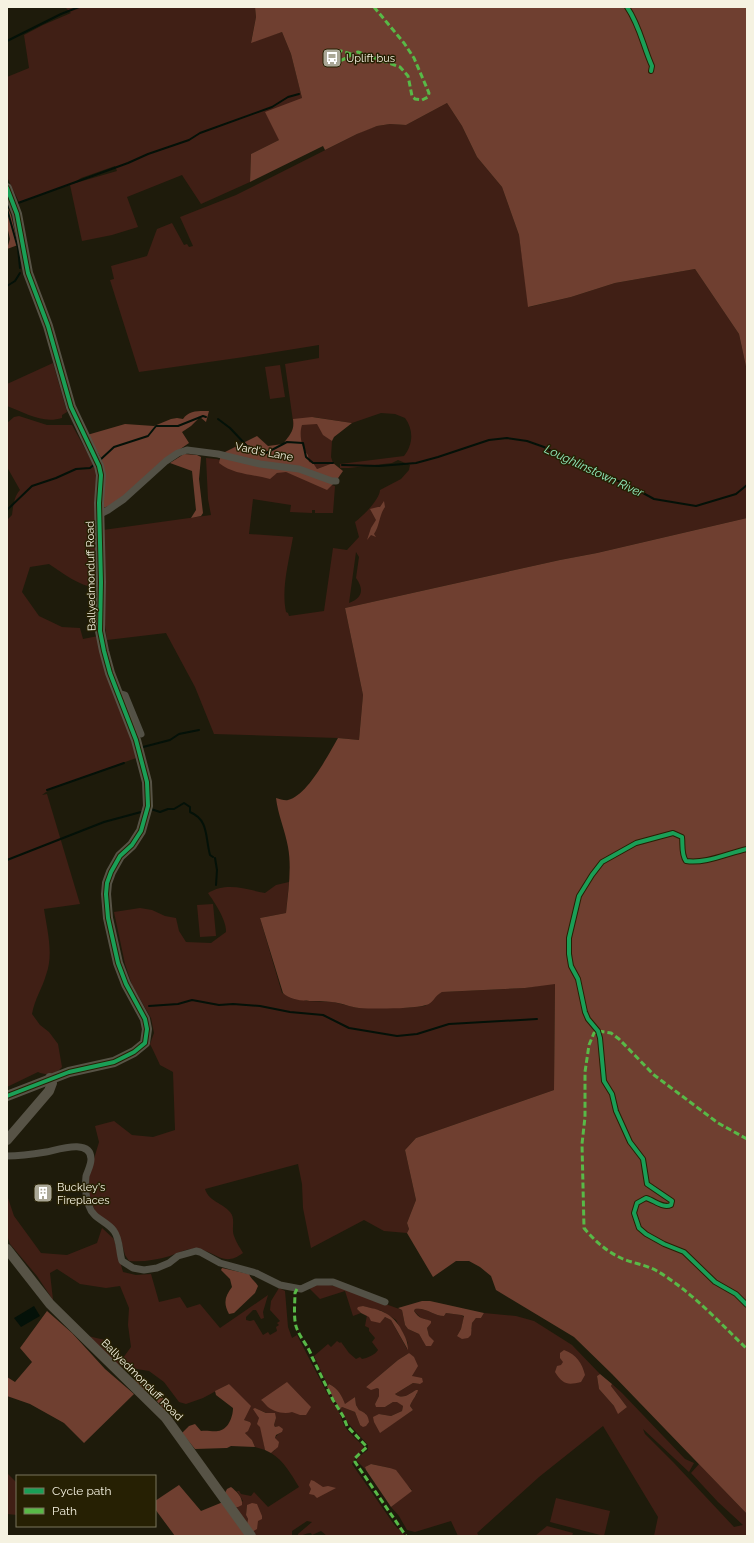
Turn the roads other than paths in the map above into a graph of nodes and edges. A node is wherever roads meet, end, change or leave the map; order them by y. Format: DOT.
graph roads {
  1 [pos="7,188"];
  2 [pos="187,450"];
  3 [pos="336,481"];
  4 [pos="100,514"];
  5 [pos="118,693"];
  6 [pos="141,734"];
  7 [pos="50,1078"];
  8 [pos="7,1096"];
  9 [pos="7,1140"];
  10 [pos="7,1156"];
  11 [pos="7,1249"];
  12 [pos="386,1302"];
  13 [pos="251,1536"];
  1 -- 4 [label="street, Ballyedmonduff Road"];
  2 -- 3 [label="street, Vard's Lane"];
  2 -- 4 [label="street, Ballyedmonduff Road"];
  4 -- 5 [label="street, Ballyedmonduff Road"];
  5 -- 6 [label="street"];
  5 -- 7 [label="street, Ballyedmonduff Road"];
  7 -- 8 [label="street"];
  7 -- 9 [label="street"];
  10 -- 12 [label="street"];
  11 -- 13 [label="street, Ballyedmonduff Road"];
}
